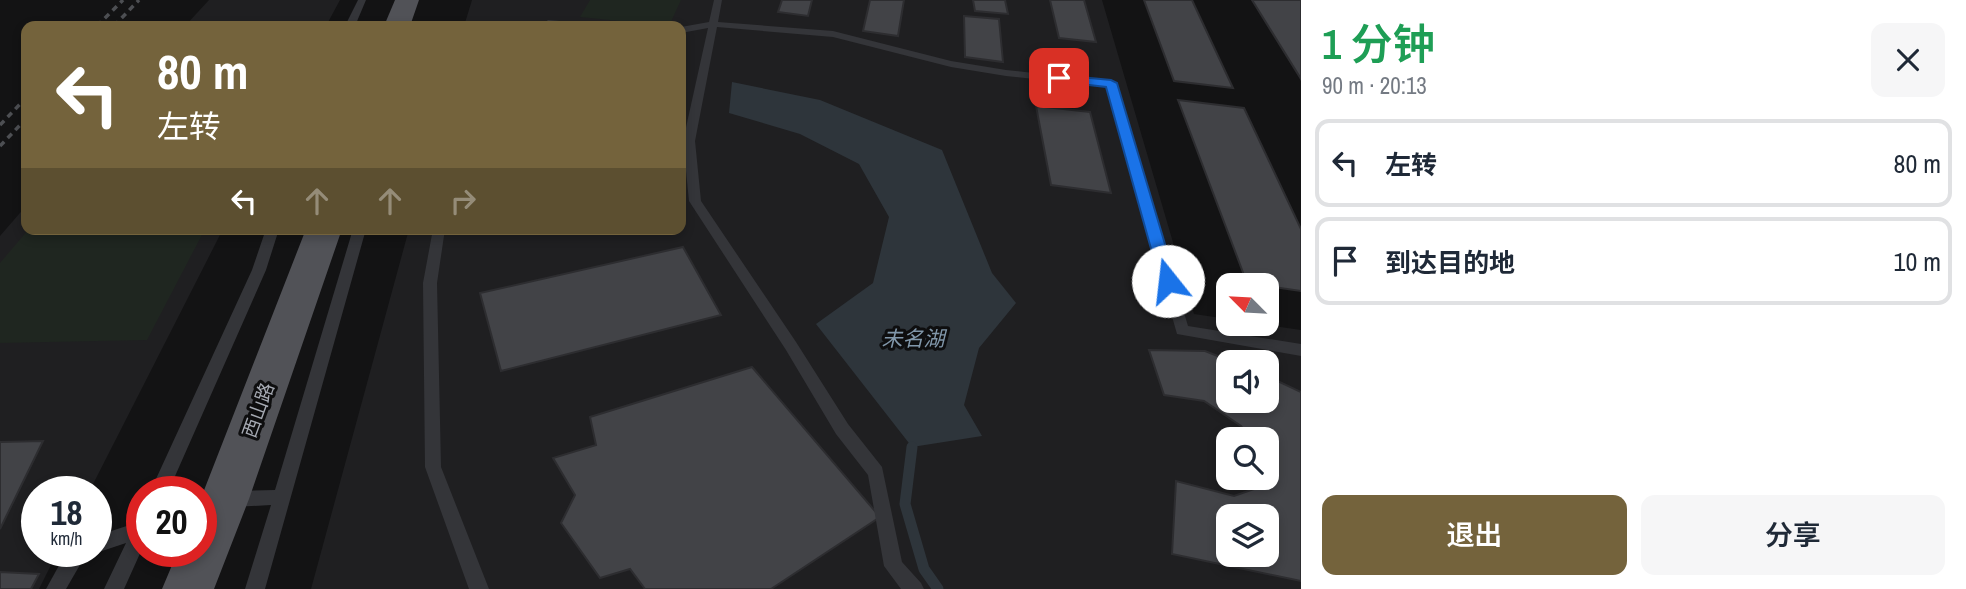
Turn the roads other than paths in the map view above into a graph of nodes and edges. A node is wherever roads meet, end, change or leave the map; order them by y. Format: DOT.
graph roads {
  1 [pos="362,0"];
  2 [pos="407,0"];
  3 [pos="718,0"];
  4 [pos="352,21"];
  5 [pos="399,21"];
  6 [pos="712,24"];
  7 [pos="686,29"];
  8 [pos="271,235"];
  9 [pos="322,235"];
  10 [pos="358,235"];
  11 [pos="438,235"];
  12 [pos="1301,350"];
  13 [pos="166,476"];
  14 [pos="217,493"];
  15 [pos="282,497"];
  16 [pos="217,503"];
  17 [pos="126,563"];
  18 [pos="68,567"];
  19 [pos="194,567"];
  20 [pos="56,589"];
  21 [pos="114,589"];
  22 [pos="188,589"];
  23 [pos="255,589"];
  24 [pos="480,589"];
  25 [pos="914,589"];
  1 -- 4 [label="lane"];
  2 -- 5 [label="main road"];
  3 -- 6 [label="lane"];
  6 -- 7 [label="lane"];
  6 -- 12 [label="lane"];
  6 -- 25 [label="lane"];
  8 -- 13 [label="lane"];
  9 -- 14 [label="main road, 西山路"];
  10 -- 15 [label="lane"];
  11 -- 24 [label="lane"];
  15 -- 16 [label="lane"];
  15 -- 23 [label="lane"];
  17 -- 21 [label="lane"];
  18 -- 20 [label="lane"];
  19 -- 22 [label="main road, 西山路"];
}
